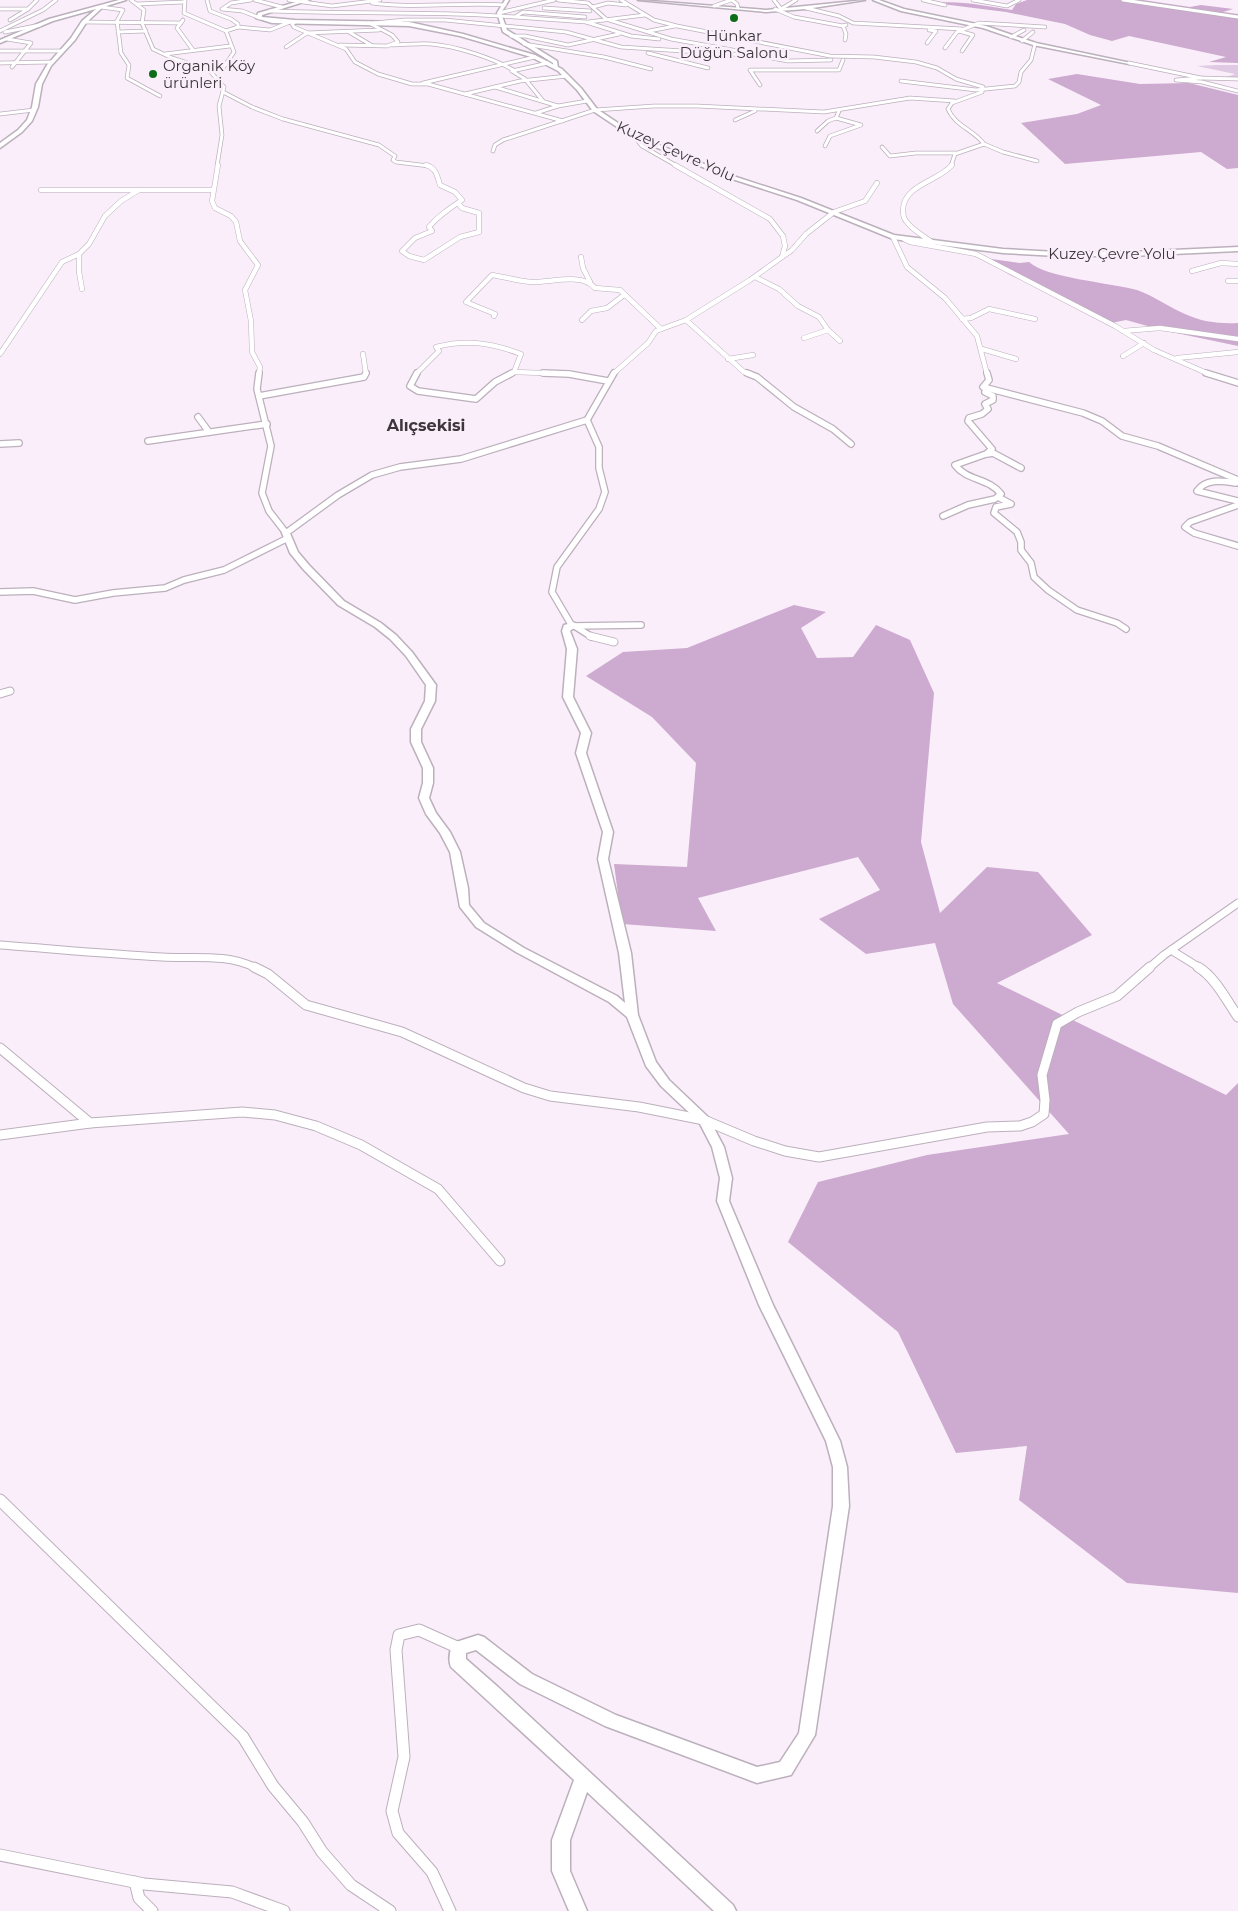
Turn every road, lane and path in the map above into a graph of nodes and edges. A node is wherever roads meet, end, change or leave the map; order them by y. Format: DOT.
graph roads {
  1 [pos="37,0"];
  2 [pos="56,0"];
  3 [pos="96,0"];
  4 [pos="124,0"];
  5 [pos="177,0"];
  6 [pos="207,0"];
  7 [pos="251,0"];
  8 [pos="255,0"];
  9 [pos="289,0"];
  10 [pos="308,0"];
  11 [pos="380,0"];
  12 [pos="386,0"];
  13 [pos="556,0"];
  14 [pos="621,0"];
  15 [pos="640,0"];
  16 [pos="660,0"];
  17 [pos="732,0"];
  18 [pos="774,0"];
  19 [pos="796,0"];
  20 [pos="851,0"];
  21 [pos="863,0"];
  22 [pos="875,0"];
  23 [pos="923,0"];
  24 [pos="974,0"];
  25 [pos="1019,0"];
  26 [pos="1123,0"];
  27 [pos="184,1"];
  28 [pos="506,2"];
  29 [pos="135,3"];
  30 [pos="298,3"];
  31 [pos="372,3"];
  32 [pos="348,5"];
  33 [pos="413,5"];
  34 [pos="628,5"];
  35 [pos="100,6"];
  36 [pos="397,6"];
  37 [pos="714,6"];
  38 [pos="945,6"];
  39 [pos="282,7"];
  40 [pos="544,8"];
  41 [pos="594,8"];
  42 [pos="738,8"];
  43 [pos="806,8"];
  44 [pos="0,9"];
  45 [pos="28,9"];
  46 [pos="778,9"];
  47 [pos="123,10"];
  48 [pos="351,10"];
  49 [pos="270,11"];
  50 [pos="590,11"];
  51 [pos="427,12"];
  52 [pos="404,13"];
  53 [pos="184,14"];
  54 [pos="352,14"];
  55 [pos="358,14"];
  56 [pos="501,15"];
  57 [pos="645,15"];
  58 [pos="515,17"];
  59 [pos="586,17"];
  60 [pos="1238,17"];
  61 [pos="260,18"];
  62 [pos="606,18"];
  63 [pos="10,20"];
  64 [pos="405,20"];
  65 [pos="84,22"];
  66 [pos="293,22"];
  67 [pos="586,22"];
  68 [pos="853,22"];
  69 [pos="117,23"];
  70 [pos="142,23"];
  71 [pos="181,23"];
  72 [pos="366,23"];
  73 [pos="40,25"];
  74 [pos="503,25"];
  75 [pos="976,25"];
  76 [pos="579,26"];
  77 [pos="677,26"];
  78 [pos="843,26"];
  79 [pos="239,27"];
  80 [pos="917,27"];
  81 [pos="1045,27"];
  82 [pos="220,28"];
  83 [pos="226,30"];
  84 [pos="381,30"];
  85 [pos="572,30"];
  86 [pos="900,30"];
  87 [pos="1024,30"];
  88 [pos="146,31"];
  89 [pos="936,31"];
  90 [pos="959,31"];
  91 [pos="0,32"];
  92 [pos="118,32"];
  93 [pos="348,32"];
  94 [pos="566,32"];
  95 [pos="647,32"];
  96 [pos="1033,32"];
  97 [pos="307,33"];
  98 [pos="621,33"];
  99 [pos="248,34"];
  100 [pos="511,36"];
  101 [pos="635,36"];
  102 [pos="1011,37"];
  103 [pos="7,39"];
  104 [pos="671,39"];
  105 [pos="594,40"];
  106 [pos="745,40"];
  107 [pos="845,40"];
  108 [pos="1022,41"];
  109 [pos="0,42"];
  110 [pos="738,42"];
  111 [pos="927,43"];
  112 [pos="333,44"];
  113 [pos="524,44"];
  114 [pos="1035,44"];
  115 [pos="392,45"];
  116 [pos="731,45"];
  117 [pos="230,46"];
  118 [pos="373,46"];
  119 [pos="616,46"];
  120 [pos="286,47"];
  121 [pos="621,47"];
  122 [pos="724,48"];
  123 [pos="783,48"];
  124 [pos="945,48"];
  125 [pos="193,50"];
  126 [pos="2,51"];
  127 [pos="62,51"];
  128 [pos="962,51"];
  129 [pos="26,52"];
  130 [pos="163,54"];
  131 [pos="0,56"];
  132 [pos="761,56"];
  133 [pos="536,58"];
  134 [pos="831,60"];
  135 [pos="843,60"];
  136 [pos="892,60"];
  137 [pos="0,63"];
  138 [pos="15,63"];
  139 [pos="548,63"];
  140 [pos="1129,63"];
  141 [pos="50,64"];
  142 [pos="503,64"];
  143 [pos="12,67"];
  144 [pos="0,68"];
  145 [pos="556,68"];
  146 [pos="708,68"];
  147 [pos="651,69"];
  148 [pos="209,70"];
  149 [pos="515,71"];
  150 [pos="567,76"];
  151 [pos="1200,78"];
  152 [pos="1238,79"];
  153 [pos="526,80"];
  154 [pos="901,81"];
  155 [pos="421,84"];
  156 [pos="760,85"];
  157 [pos="494,87"];
  158 [pos="984,90"];
  159 [pos="223,92"];
  160 [pos="1238,92"];
  161 [pos="464,94"];
  162 [pos="160,96"];
  163 [pos="543,101"];
  164 [pos="588,101"];
  165 [pos="955,101"];
  166 [pos="558,106"];
  167 [pos="34,110"];
  168 [pos="596,110"];
  169 [pos="757,110"];
  170 [pos="838,111"];
  171 [pos="534,113"];
  172 [pos="0,115"];
  173 [pos="836,118"];
  174 [pos="735,120"];
  175 [pos="563,121"];
  176 [pos="817,131"];
  177 [pos="634,136"];
  178 [pos="984,144"];
  179 [pos="0,146"];
  180 [pos="825,146"];
  181 [pos="882,148"];
  182 [pos="493,151"];
  183 [pos="956,152"];
  184 [pos="1037,161"];
  185 [pos="877,183"];
  186 [pos="41,190"];
  187 [pos="139,190"];
  188 [pos="213,190"];
  189 [pos="458,203"];
  190 [pos="834,212"];
  191 [pos="893,237"];
  192 [pos="904,239"];
  193 [pos="933,243"];
  194 [pos="1238,245"];
  195 [pos="986,249"];
  196 [pos="1238,249"];
  197 [pos="79,254"];
  198 [pos="581,257"];
  199 [pos="782,257"];
  200 [pos="1238,265"];
  201 [pos="1192,271"];
  202 [pos="755,277"];
  203 [pos="1228,281"];
  204 [pos="1238,281"];
  205 [pos="590,282"];
  206 [pos="82,289"];
  207 [pos="624,295"];
  208 [pos="494,316"];
  209 [pos="962,319"];
  210 [pos="1035,319"];
  211 [pos="582,320"];
  212 [pos="686,320"];
  213 [pos="661,329"];
  214 [pos="828,330"];
  215 [pos="1123,330"];
  216 [pos="804,338"];
  217 [pos="1238,339"];
  218 [pos="840,341"];
  219 [pos="1144,342"];
  220 [pos="982,349"];
  221 [pos="1238,352"];
  222 [pos="0,354"];
  223 [pos="364,354"];
  224 [pos="753,355"];
  225 [pos="1123,356"];
  226 [pos="1016,358"];
  227 [pos="1175,358"];
  228 [pos="728,359"];
  229 [pos="514,372"];
  230 [pos="608,381"];
  231 [pos="1238,383"];
  232 [pos="983,387"];
  233 [pos="260,396"];
  234 [pos="198,417"];
  235 [pos="587,420"];
  236 [pos="267,424"];
  237 [pos="209,432"];
  238 [pos="148,441"];
  239 [pos="19,443"];
  240 [pos="0,444"];
  241 [pos="850,444"];
  242 [pos="987,454"];
  243 [pos="1021,468"];
  244 [pos="1238,482"];
  245 [pos="998,497"];
  246 [pos="1238,501"];
  247 [pos="1238,505"];
  248 [pos="943,516"];
  249 [pos="287,535"];
  250 [pos="1238,546"];
  251 [pos="0,592"];
  252 [pos="641,625"];
  253 [pos="572,626"];
  254 [pos="1126,629"];
  255 [pos="614,642"];
  256 [pos="10,691"];
  257 [pos="0,694"];
  258 [pos="1238,903"];
  259 [pos="0,945"];
  260 [pos="1171,950"];
  261 [pos="632,1014"];
  262 [pos="1238,1017"];
  263 [pos="0,1048"];
  264 [pos="704,1120"];
  265 [pos="90,1122"];
  266 [pos="0,1134"];
  267 [pos="500,1261"];
  268 [pos="0,1500"];
  269 [pos="460,1648"];
  270 [pos="583,1778"];
  271 [pos="0,1855"];
  272 [pos="135,1882"];
  273 [pos="152,1911"];
  274 [pos="284,1911"];
  275 [pos="390,1911"];
  276 [pos="450,1911"];
  277 [pos="578,1911"];
  278 [pos="726,1911"];
  1 -- 45 [label="street"];
  2 -- 91 [label="street"];
  3 -- 35 [label="street"];
  4 -- 35 [label="street"];
  5 -- 29 [label="street"];
  6 -- 79 [label="street"];
  7 -- 61 [label="street"];
  8 -- 39 [label="street"];
  9 -- 30 [label="street"];
  10 -- 30 [label="main road"];
  11 -- 32 [label="street"];
  12 -- 31 [label="street"];
  12 -- 36 [label="street"];
  13 -- 41 [label="street"];
  13 -- 56 [label="street"];
  14 -- 34 [label="street"];
  15 -- 46 [label="street"];
  16 -- 37 [label="street"];
  17 -- 37 [label="street"];
  17 -- 42 [label="street"];
  18 -- 46 [label="street"];
  19 -- 46 [label="street"];
  20 -- 46 [label="street"];
  21 -- 43 [label="street"];
  22 -- 75 [label="street"];
  23 -- 38 [label="street"];
  24 -- 25 [label="street"];
  26 -- 60 [label="street"];
  27 -- 29 [label="street"];
  27 -- 53 [label="street"];
  28 -- 33 [label="street"];
  28 -- 56 [label="street"];
  29 -- 47 [label="street"];
  29 -- 70 [label="street"];
  30 -- 32 [label="street"];
  30 -- 39 [label="main road"];
  31 -- 36 [label="street"];
  31 -- 48 [label="street"];
  32 -- 48 [label="street"];
  33 -- 36 [label="street"];
  33 -- 51 [label="street"];
  34 -- 41 [label="street"];
  34 -- 57 [label="street"];
  35 -- 47 [label="street"];
  35 -- 65 [label="street"];
  35 -- 73 [label="street"];
  36 -- 52 [label="street"];
  37 -- 42 [label="street"];
  39 -- 49 [label="main road"];
  40 -- 50 [label="street"];
  41 -- 50 [label="street"];
  41 -- 62 [label="street"];
  42 -- 46 [label="street"];
  43 -- 46 [label="street"];
  43 -- 68 [label="street"];
  44 -- 45 [label="street"];
  45 -- 63 [label="street"];
  46 -- 78 [label="street"];
  47 -- 69 [label="street"];
  48 -- 54 [label="street"];
  49 -- 54 [label="street"];
  49 -- 61 [label="main road"];
  50 -- 59 [label="street"];
  51 -- 52 [label="street"];
  51 -- 56 [label="street"];
  52 -- 55 [label="street"];
  52 -- 64 [label="street"];
  53 -- 71 [label="street"];
  53 -- 82 [label="street"];
  54 -- 55 [label="street"];
  55 -- 72 [label="street"];
  56 -- 58 [label="street"];
  56 -- 74 [label="street"];
  57 -- 62 [label="street"];
  57 -- 77 [label="street"];
  58 -- 59 [label="street"];
  58 -- 67 [label="street"];
  59 -- 67 [label="street"];
  61 -- 66 [label="main road, Kuzey Çevre Yolu"];
  62 -- 67 [label="street"];
  62 -- 95 [label="street"];
  64 -- 72 [label="street"];
  64 -- 74 [label="street"];
  65 -- 69 [label="street"];
  65 -- 127 [label="street"];
  66 -- 72 [label="main road, Kuzey Çevre Yolu"];
  66 -- 79 [label="street"];
  66 -- 97 [label="street"];
  67 -- 76 [label="street"];
  67 -- 98 [label="street"];
  68 -- 78 [label="street"];
  68 -- 80 [label="street"];
  69 -- 70 [label="street"];
  69 -- 92 [label="street"];
  70 -- 71 [label="street"];
  70 -- 88 [label="street"];
  71 -- 125 [label="street"];
  72 -- 84 [label="street"];
  72 -- 133 [label="main road, Kuzey Çevre Yolu"];
  73 -- 91 [label="street"];
  73 -- 103 [label="street"];
  74 -- 94 [label="street"];
  74 -- 100 [label="street"];
  75 -- 81 [label="street"];
  75 -- 90 [label="street"];
  75 -- 102 [label="street"];
  77 -- 95 [label="street"];
  77 -- 106 [label="street"];
  78 -- 107 [label="street"];
  79 -- 82 [label="street"];
  79 -- 83 [label="street"];
  79 -- 99 [label="street"];
  80 -- 89 [label="street"];
  80 -- 90 [label="street"];
  82 -- 83 [label="street"];
  83 -- 117 [label="street"];
  84 -- 93 [label="street"];
  84 -- 115 [label="street"];
  85 -- 94 [label="street"];
  86 -- 89 [label="street"];
  87 -- 102 [label="street"];
  88 -- 92 [label="street"];
  88 -- 130 [label="street"];
  89 -- 90 [label="street"];
  89 -- 111 [label="street"];
  90 -- 124 [label="street"];
  90 -- 128 [label="street"];
  92 -- 162 [label="street"];
  93 -- 97 [label="street"];
  93 -- 118 [label="street"];
  94 -- 105 [label="street"];
  95 -- 104 [label="street"];
  96 -- 108 [label="street"];
  97 -- 112 [label="street"];
  97 -- 120 [label="street"];
  98 -- 101 [label="street"];
  98 -- 105 [label="street"];
  100 -- 105 [label="street"];
  100 -- 113 [label="street"];
  101 -- 104 [label="street"];
  101 -- 119 [label="street"];
  102 -- 108 [label="street"];
  103 -- 109 [label="street"];
  103 -- 129 [label="street"];
  104 -- 122 [label="street"];
  105 -- 119 [label="street"];
  106 -- 110 [label="street"];
  106 -- 123 [label="street"];
  108 -- 114 [label="street"];
  112 -- 118 [label="street"];
  112 -- 155 [label="street"];
  113 -- 145 [label="street"];
  113 -- 147 [label="street"];
  114 -- 140 [label="street"];
  114 -- 158 [label="street"];
  115 -- 118 [label="street"];
  115 -- 142 [label="street"];
  116 -- 122 [label="street"];
  117 -- 125 [label="street"];
  117 -- 148 [label="street"];
  119 -- 121 [label="street"];
  121 -- 132 [label="street"];
  121 -- 146 [label="street"];
  122 -- 132 [label="street"];
  123 -- 134 [label="street"];
  123 -- 136 [label="street"];
  125 -- 130 [label="street"];
  126 -- 129 [label="street"];
  126 -- 131 [label="street"];
  127 -- 129 [label="street"];
  127 -- 141 [label="street"];
  129 -- 138 [label="street"];
  130 -- 148 [label="street"];
  132 -- 134 [label="street"];
  133 -- 139 [label="main road, Kuzey Çevre Yolu"];
  133 -- 142 [label="street"];
  134 -- 135 [label="street"];
  135 -- 136 [label="street"];
  135 -- 156 [label="street"];
  136 -- 158 [label="street"];
  137 -- 138 [label="street"];
  138 -- 141 [label="street"];
  138 -- 143 [label="street"];
  139 -- 145 [label="main road, Kuzey Çevre Yolu"];
  139 -- 149 [label="street"];
  140 -- 151 [label="street"];
  141 -- 143 [label="street"];
  141 -- 167 [label="street"];
  142 -- 149 [label="street"];
  142 -- 155 [label="street"];
  143 -- 144 [label="street"];
  145 -- 150 [label="main road, Kuzey Çevre Yolu"];
  148 -- 159 [label="street"];
  149 -- 153 [label="street"];
  150 -- 153 [label="street"];
  150 -- 164 [label="main road, Kuzey Çevre Yolu"];
  151 -- 152 [label="street"];
  151 -- 160 [label="street"];
  153 -- 157 [label="street"];
  153 -- 163 [label="street"];
  154 -- 158 [label="street"];
  155 -- 161 [label="street"];
  157 -- 161 [label="street"];
  157 -- 163 [label="street"];
  158 -- 165 [label="street"];
  159 -- 188 [label="street"];
  159 -- 189 [label="street"];
  161 -- 171 [label="street"];
  163 -- 166 [label="street"];
  164 -- 166 [label="street"];
  164 -- 168 [label="main road, Kuzey Çevre Yolu"];
  165 -- 170 [label="street"];
  165 -- 178 [label="street"];
  166 -- 171 [label="street"];
  167 -- 172 [label="street"];
  167 -- 179 [label="street"];
  168 -- 169 [label="street"];
  168 -- 175 [label="street"];
  168 -- 177 [label="main road, Kuzey Çevre Yolu"];
  169 -- 170 [label="street"];
  169 -- 174 [label="street"];
  170 -- 173 [label="street"];
  171 -- 175 [label="street"];
  173 -- 176 [label="street"];
  173 -- 180 [label="street"];
  175 -- 182 [label="street"];
  177 -- 190 [label="main road, Kuzey Çevre Yolu"];
  177 -- 199 [label="street"];
  178 -- 183 [label="street"];
  178 -- 184 [label="street"];
  181 -- 183 [label="street"];
  183 -- 193 [label="street"];
  185 -- 190 [label="street"];
  186 -- 187 [label="street"];
  187 -- 188 [label="street"];
  187 -- 197 [label="street"];
  188 -- 233 [label="street"];
  189 -- 189 [label="street"];
  190 -- 191 [label="main road, Kuzey Çevre Yolu"];
  190 -- 199 [label="street"];
  191 -- 192 [label="main road, Kuzey Çevre Yolu"];
  191 -- 209 [label="street"];
  192 -- 193 [label="main road, Kuzey Çevre Yolu"];
  192 -- 215 [label="street"];
  193 -- 195 [label="main road, Kuzey Çevre Yolu"];
  194 -- 195 [label="main road, Kuzey Çevre Yolu"];
  195 -- 196 [label="main road, Kuzey Çevre Yolu"];
  197 -- 206 [label="street"];
  197 -- 222 [label="street"];
  198 -- 205 [label="street"];
  199 -- 202 [label="street"];
  200 -- 201 [label="street"];
  202 -- 212 [label="street"];
  202 -- 214 [label="street"];
  203 -- 204 [label="street"];
  205 -- 207 [label="street"];
  205 -- 208 [label="street"];
  207 -- 211 [label="street"];
  207 -- 213 [label="street"];
  209 -- 210 [label="street"];
  209 -- 220 [label="street"];
  212 -- 213 [label="street"];
  212 -- 228 [label="street"];
  213 -- 230 [label="street"];
  214 -- 216 [label="street"];
  214 -- 218 [label="street"];
  215 -- 217 [label="street"];
  215 -- 219 [label="street"];
  219 -- 225 [label="street"];
  219 -- 227 [label="street"];
  220 -- 226 [label="street"];
  220 -- 232 [label="street"];
  221 -- 227 [label="street"];
  223 -- 233 [label="street"];
  224 -- 228 [label="street"];
  227 -- 231 [label="street"];
  228 -- 241 [label="street"];
  229 -- 229 [label="street"];
  229 -- 230 [label="street"];
  230 -- 235 [label="street"];
  232 -- 242 [label="street"];
  232 -- 244 [label="street"];
  233 -- 236 [label="street"];
  234 -- 237 [label="street"];
  235 -- 249 [label="street"];
  235 -- 253 [label="street"];
  236 -- 237 [label="street"];
  236 -- 249 [label="street"];
  237 -- 238 [label="street"];
  239 -- 240 [label="street"];
  242 -- 243 [label="street"];
  242 -- 245 [label="street"];
  244 -- 246 [label="street"];
  245 -- 248 [label="street"];
  245 -- 254 [label="street"];
  247 -- 250 [label="street"];
  249 -- 251 [label="street"];
  249 -- 261 [label="street"];
  252 -- 253 [label="street"];
  253 -- 255 [label="street"];
  253 -- 261 [label="street"];
  256 -- 257 [label="street"];
  258 -- 260 [label="street"];
  259 -- 264 [label="street"];
  260 -- 262 [label="street"];
  260 -- 264 [label="street"];
  261 -- 264 [label="street"];
  263 -- 265 [label="street"];
  264 -- 269 [label="street"];
  265 -- 266 [label="street"];
  265 -- 267 [label="street"];
  268 -- 275 [label="street"];
  269 -- 270 [label="street"];
  269 -- 276 [label="street"];
  270 -- 277 [label="street"];
  270 -- 278 [label="street"];
  271 -- 272 [label="street"];
  272 -- 273 [label="street"];
  272 -- 274 [label="street"];
}
